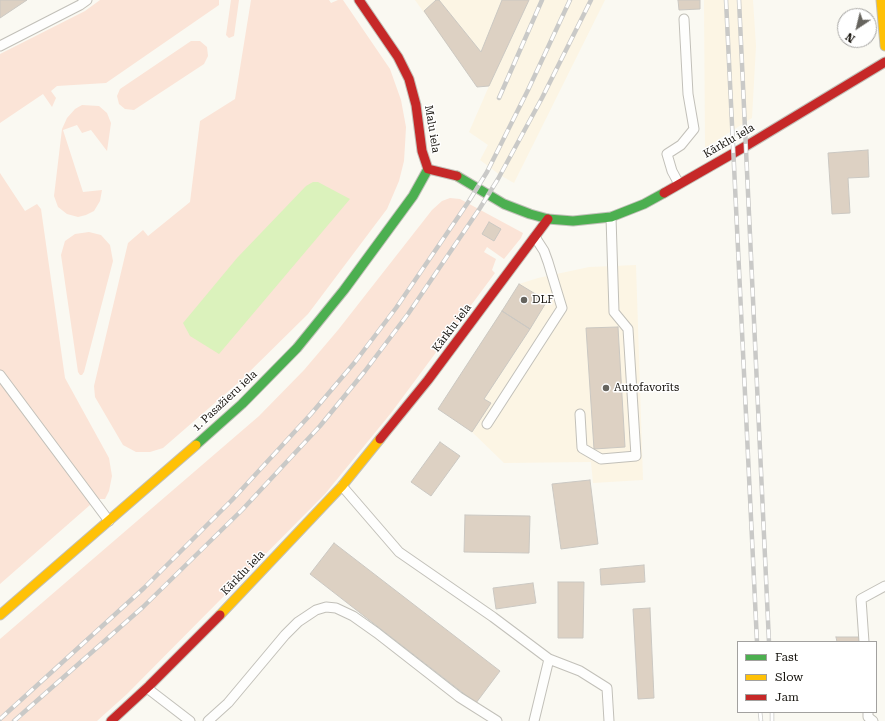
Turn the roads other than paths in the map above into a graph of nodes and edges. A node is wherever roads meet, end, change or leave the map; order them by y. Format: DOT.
graph roads {
  1 [pos="87,0"];
  2 [pos="359,0"];
  3 [pos="881,0"];
  4 [pos="684,18"];
  5 [pos="0,46"];
  6 [pos="885,46"];
  7 [pos="885,62"];
  8 [pos="428,169"];
  9 [pos="679,184"];
  10 [pos="611,217"];
  11 [pos="548,220"];
  12 [pos="535,237"];
  13 [pos="0,375"];
  14 [pos="580,414"];
  15 [pos="487,424"];
  16 [pos="342,486"];
  17 [pos="109,521"];
  18 [pos="885,586"];
  19 [pos="0,615"];
  20 [pos="864,641"];
  21 [pos="549,660"];
  22 [pos="146,688"];
  23 [pos="868,713"];
  24 [pos="111,721"];
  25 [pos="190,721"];
  26 [pos="208,721"];
  27 [pos="497,721"];
  28 [pos="534,721"];
  29 [pos="609,721"];
  30 [pos="873,721"];
  1 -- 5 [label="lane"];
  2 -- 8 [label="street, Malu iela"];
  3 -- 6 [label="street"];
  4 -- 9 [label="lane"];
  7 -- 9 [label="street, Kārklu iela"];
  8 -- 11 [label="street, Malu iela"];
  8 -- 17 [label="street, 1. Pasažieru iela"];
  9 -- 10 [label="street, Kārklu iela"];
  10 -- 11 [label="street, Kārklu iela"];
  10 -- 14 [label="lane"];
  11 -- 12 [label="street, Kārklu iela"];
  12 -- 15 [label="lane"];
  12 -- 16 [label="street, Kārklu iela"];
  13 -- 17 [label="lane"];
  16 -- 21 [label="lane"];
  16 -- 22 [label="street, Kārklu iela"];
  17 -- 19 [label="street, 1. Pasažieru iela"];
  18 -- 20 [label="lane"];
  21 -- 28 [label="lane"];
  21 -- 29 [label="lane"];
  22 -- 24 [label="street, Kārklu iela"];
  22 -- 25 [label="lane"];
  23 -- 30 [label="lane"];
  26 -- 27 [label="lane"];
}
